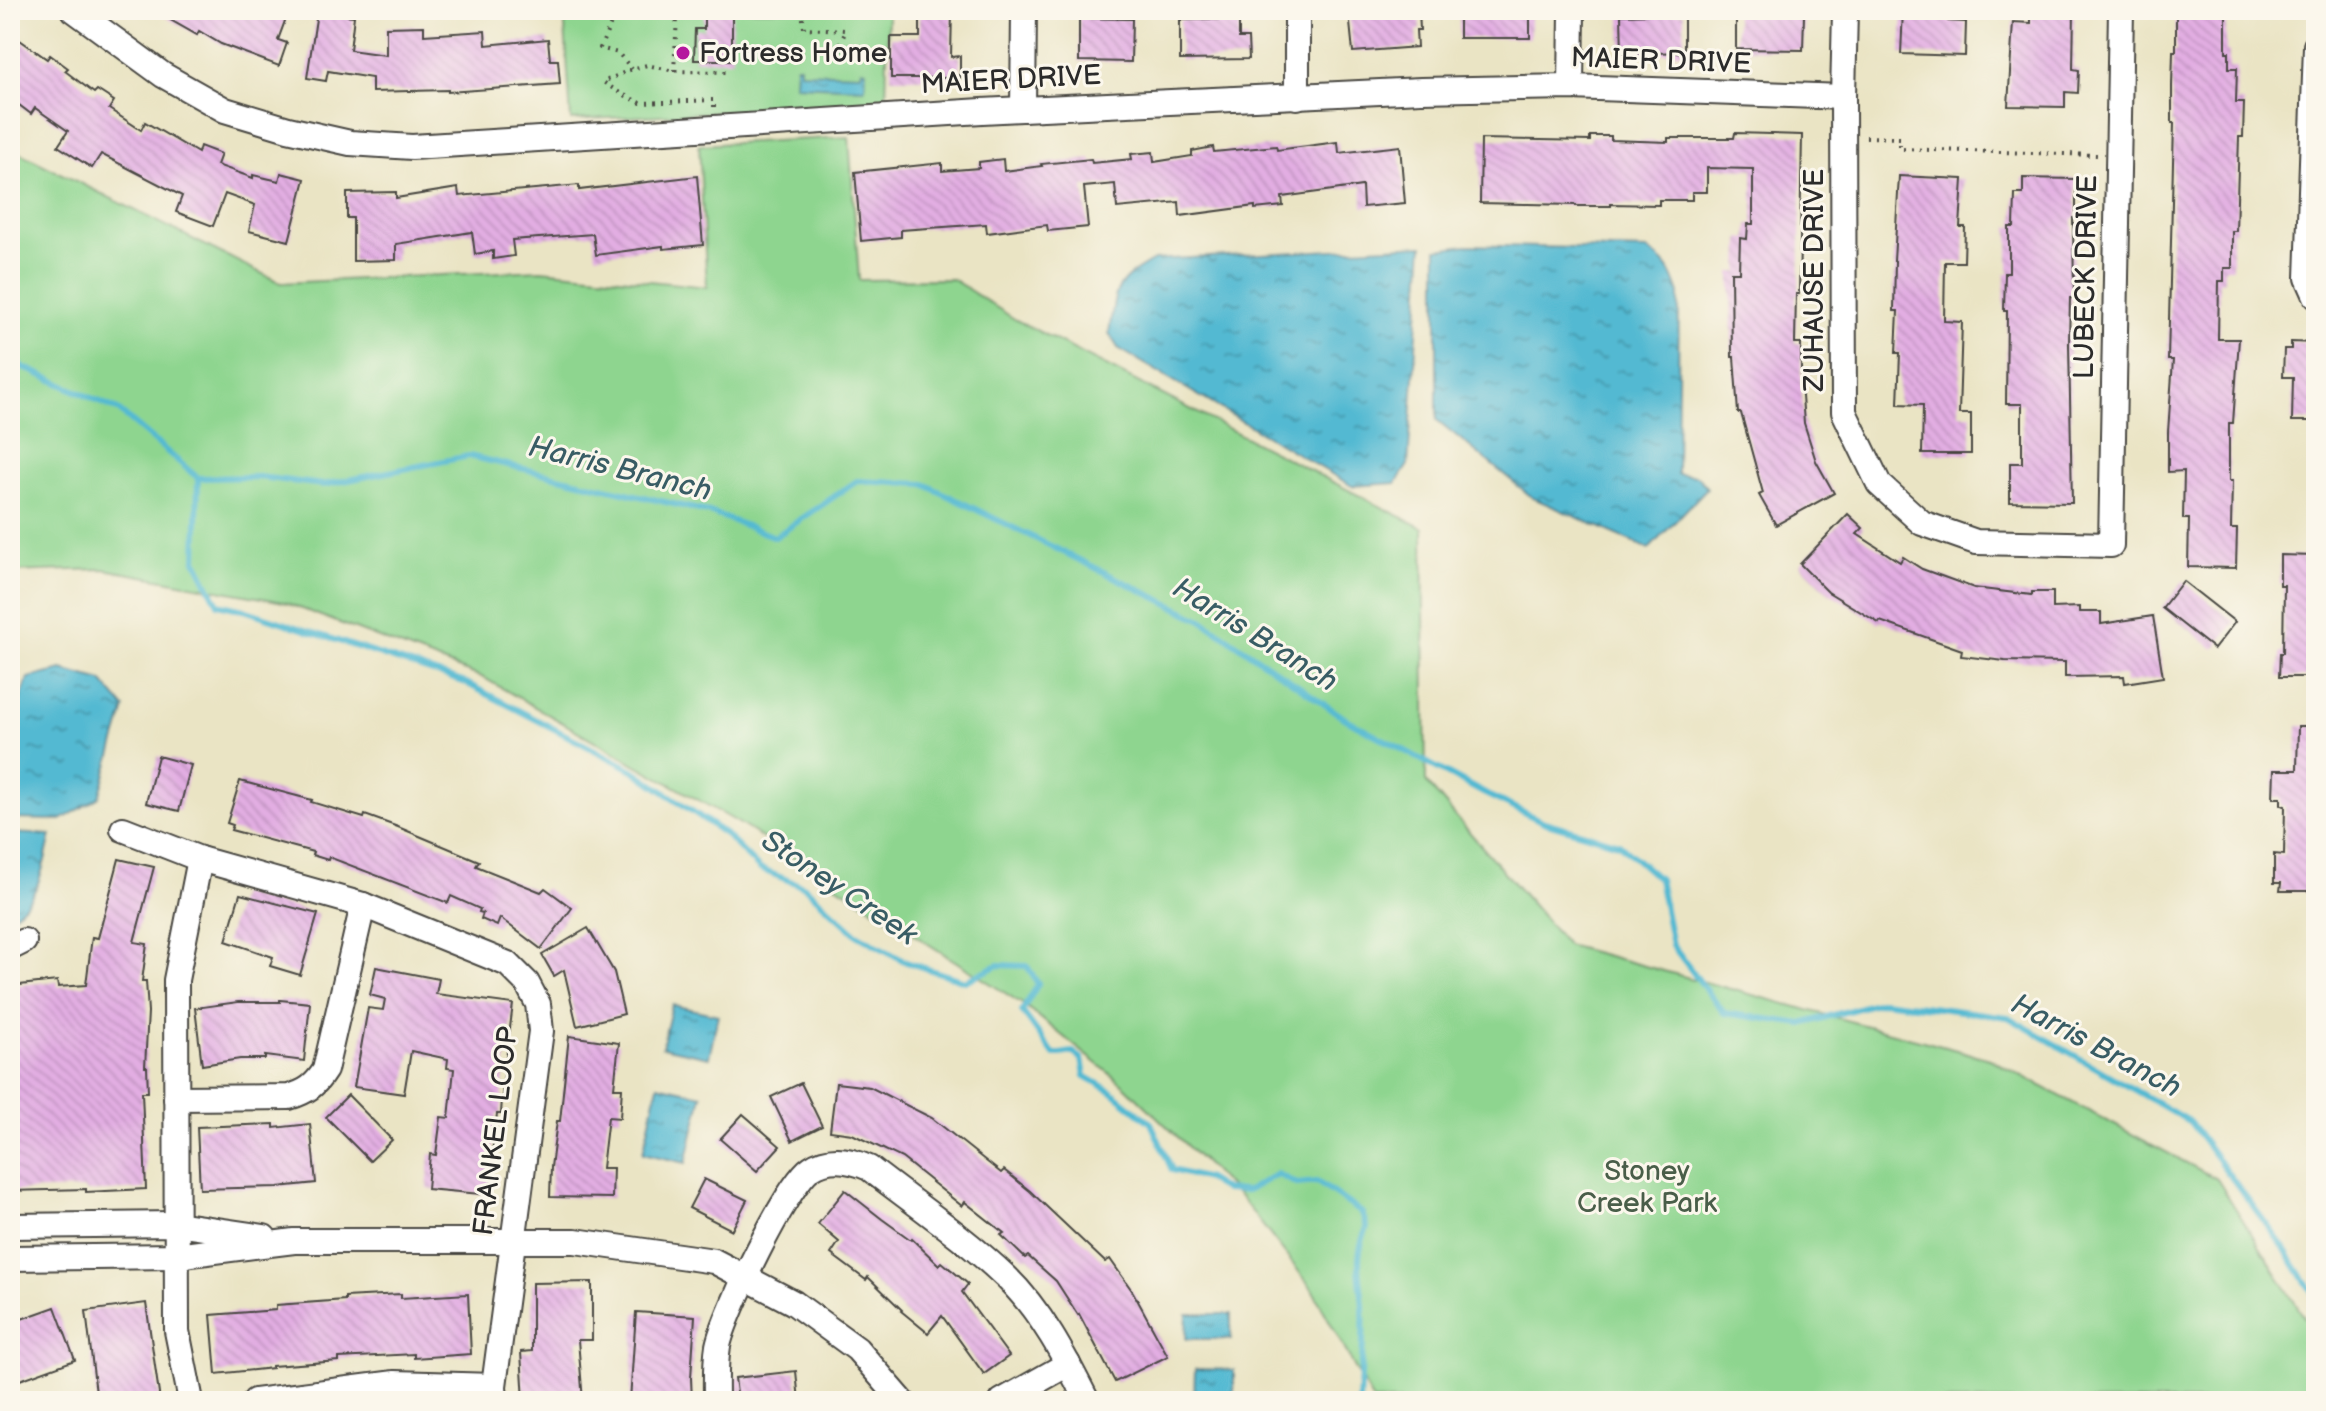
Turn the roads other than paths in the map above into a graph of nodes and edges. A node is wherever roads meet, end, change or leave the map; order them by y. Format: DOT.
graph roads {
  1 [pos="74,10"];
  2 [pos="1024,10"];
  3 [pos="1297,10"];
  4 [pos="1572,10"];
  5 [pos="1845,10"];
  6 [pos="2121,10"];
  7 [pos="2316,46"];
  8 [pos="1571,87"];
  9 [pos="1297,97"];
  10 [pos="1843,97"];
  11 [pos="1023,109"];
  12 [pos="2316,296"];
  13 [pos="2111,545"];
  14 [pos="123,829"];
  15 [pos="200,859"];
  16 [pos="363,905"];
  17 [pos="176,1098"];
  18 [pos="176,1224"];
  19 [pos="10,1226"];
  20 [pos="294,1241"];
  21 [pos="513,1241"];
  22 [pos="176,1256"];
  23 [pos="10,1258"];
  24 [pos="744,1278"];
  25 [pos="1068,1364"];
  26 [pos="495,1394"];
  27 [pos="191,1401"];
  28 [pos="255,1401"];
  29 [pos="716,1401"];
  30 [pos="902,1401"];
  31 [pos="1002,1401"];
  32 [pos="1087,1401"];
  1 -- 11 [label="street, MAIER DRIVE"];
  2 -- 11 [label="street"];
  3 -- 9 [label="street"];
  4 -- 8 [label="street"];
  5 -- 10 [label="street, ZUHAUSE DRIVE"];
  6 -- 13 [label="street, LUBECK DRIVE"];
  7 -- 12 [label="street"];
  8 -- 9 [label="street, MAIER DRIVE"];
  8 -- 10 [label="street, MAIER DRIVE"];
  9 -- 11 [label="street, MAIER DRIVE"];
  10 -- 13 [label="street, ZUHAUSE DRIVE"];
  14 -- 15 [label="street, FRANKEL LOOP"];
  15 -- 16 [label="street, FRANKEL LOOP"];
  15 -- 17 [label="street"];
  16 -- 17 [label="street"];
  16 -- 21 [label="street, FRANKEL LOOP"];
  17 -- 18 [label="street"];
  18 -- 19 [label="street"];
  18 -- 20 [label="street"];
  18 -- 22 [label="street"];
  20 -- 21 [label="street"];
  20 -- 22 [label="street"];
  21 -- 24 [label="street"];
  21 -- 26 [label="street, FRANKEL LOOP"];
  22 -- 23 [label="street"];
  22 -- 27 [label="street"];
  24 -- 25 [label="street"];
  24 -- 29 [label="street"];
  24 -- 30 [label="street"];
  25 -- 31 [label="street"];
  25 -- 32 [label="street"];
  26 -- 28 [label="street"];
}
